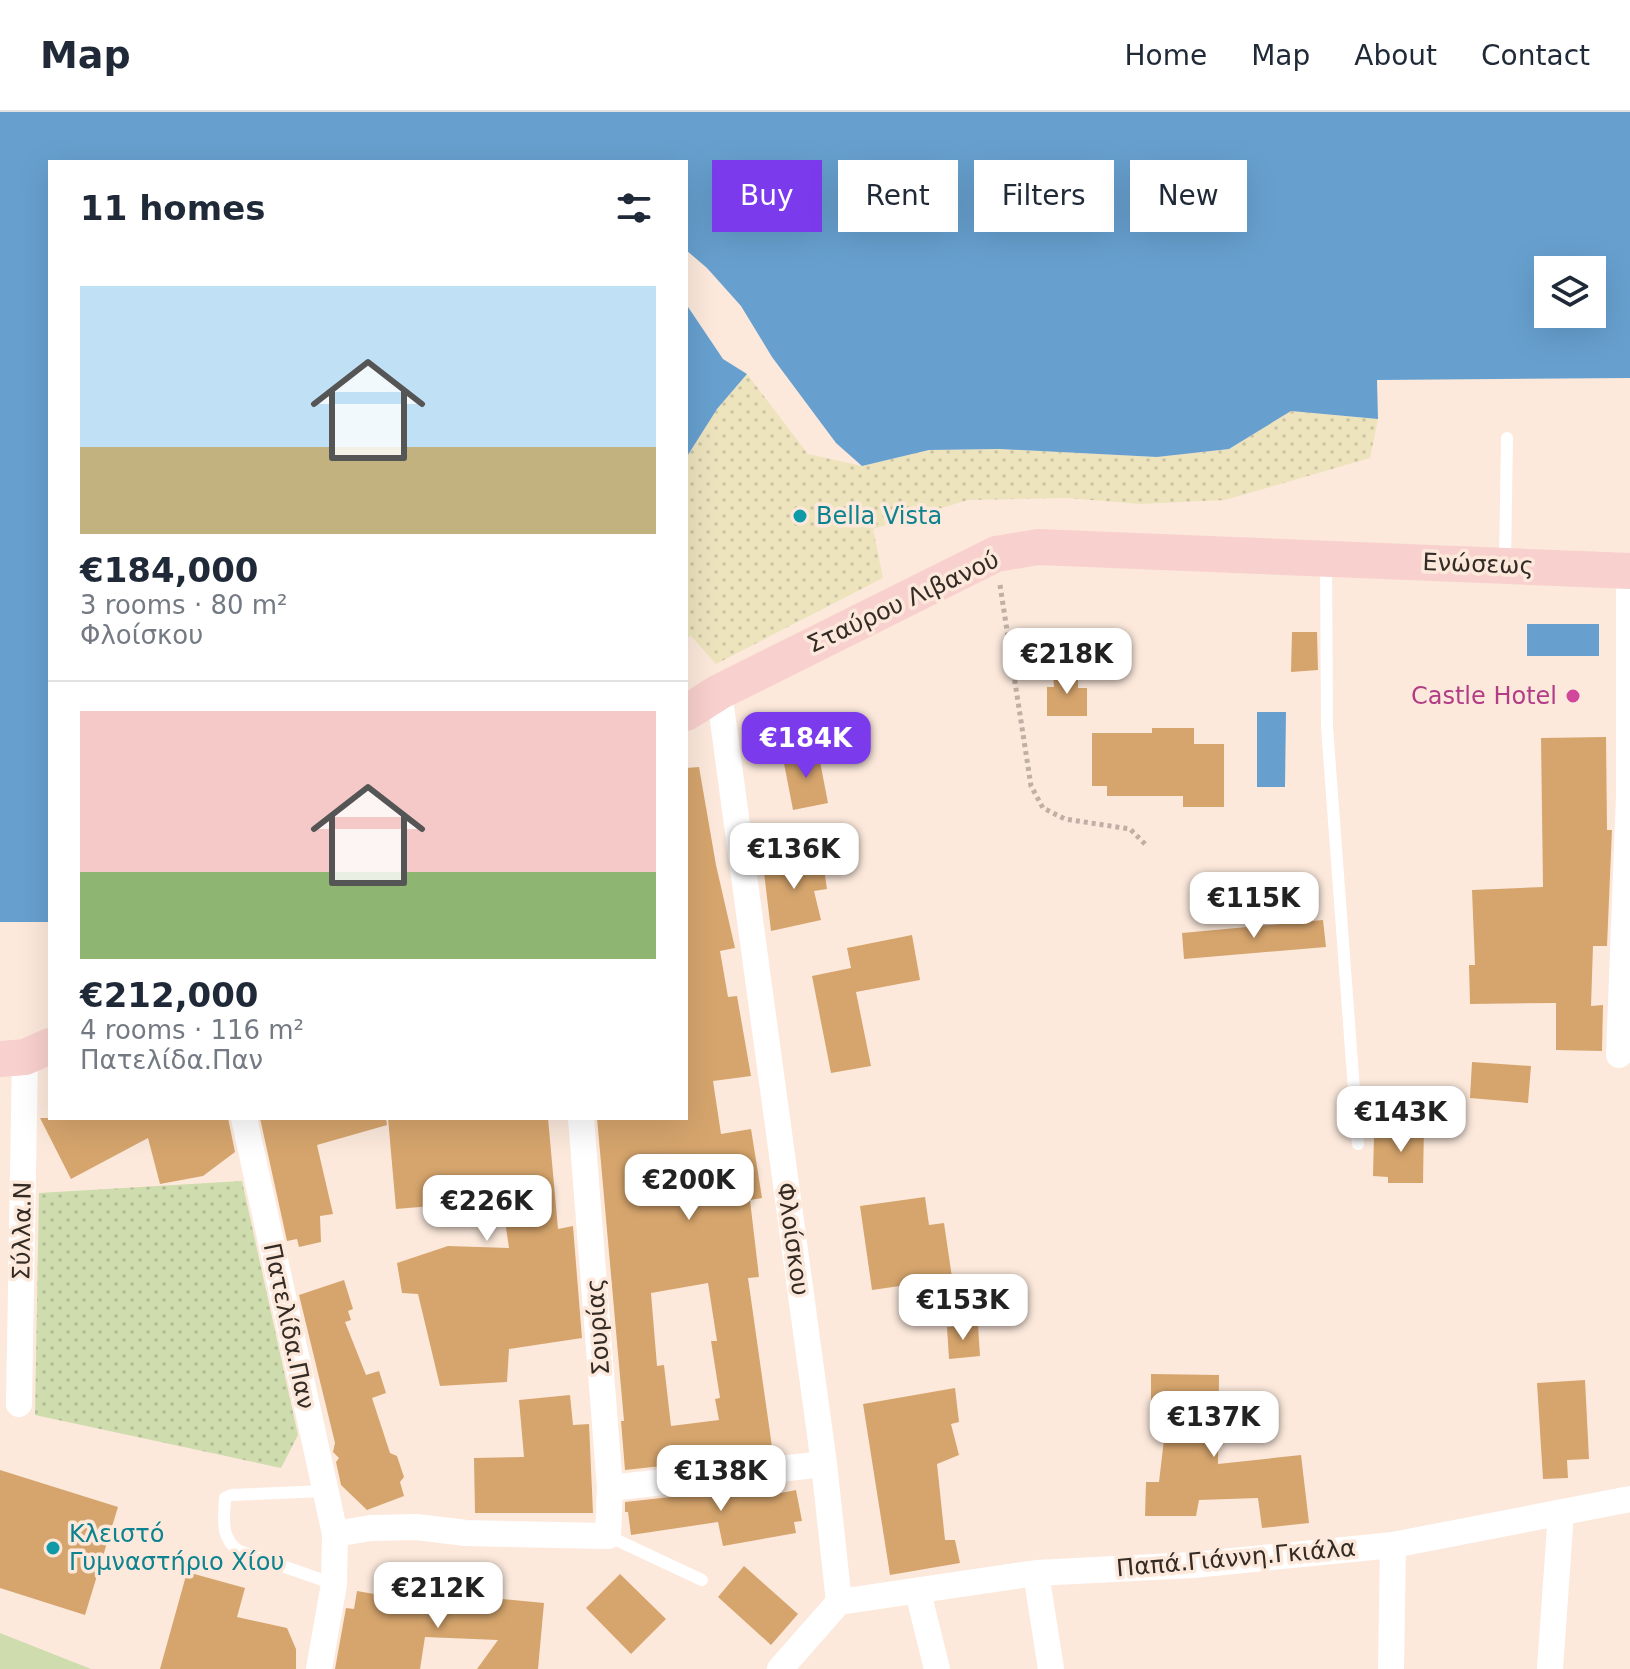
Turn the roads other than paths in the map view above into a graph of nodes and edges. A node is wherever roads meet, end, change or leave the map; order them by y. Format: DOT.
graph roads {
  1 [pos="1507,438"];
  2 [pos="1326,558"];
  3 [pos="1505,565"];
  4 [pos="1630,571"];
  5 [pos="719,692"];
  6 [pos="688,712"];
  7 [pos="25,1054"];
  8 [pos="1619,1055"];
  9 [pos="244,1120"];
  10 [pos="581,1120"];
  11 [pos="1358,1144"];
  12 [pos="19,1404"];
  13 [pos="824,1464"];
  14 [pos="610,1488"];
  15 [pos="324,1491"];
  16 [pos="1630,1499"];
  17 [pos="1561,1512"];
  18 [pos="335,1534"];
  19 [pos="608,1536"];
  20 [pos="1393,1545"];
  21 [pos="1036,1573"];
  22 [pos="702,1580"];
  23 [pos="334,1584"];
  24 [pos="918,1592"];
  25 [pos="839,1602"];
  26 [pos="319,1669"];
  27 [pos="780,1669"];
  28 [pos="937,1669"];
  29 [pos="1051,1669"];
  30 [pos="1391,1669"];
  31 [pos="1550,1669"];
  1 -- 3 [label="lane"];
  2 -- 3 [label="main road, Ενώσεως"];
  2 -- 5 [label="main road, Σταύρου Λιβανού"];
  2 -- 11 [label="lane"];
  3 -- 4 [label="main road, Ενώσεως"];
  4 -- 8 [label="street"];
  5 -- 6 [label="main road, Σταύρου Λιβανού"];
  5 -- 13 [label="street, Φλοίσκου"];
  7 -- 12 [label="street, Σύλλα.Ν"];
  9 -- 15 [label="street, Πατελίδα.Παν"];
  10 -- 14 [label="street, Σουρίας"];
  13 -- 14 [label="street"];
  13 -- 25 [label="street, Φλοίσκου"];
  14 -- 19 [label="street, Σουρίας"];
  15 -- 18 [label="street, Πατελίδα.Παν"];
  15 -- 23 [label="lane"];
  16 -- 17 [label="street, Παπά.Γιάννη.Γκιάλα"];
  17 -- 20 [label="street, Παπά.Γιάννη.Γκιάλα"];
  17 -- 31 [label="street"];
  18 -- 19 [label="street"];
  18 -- 23 [label="street, Πατελίδα.Παν"];
  19 -- 22 [label="lane"];
  20 -- 21 [label="street, Παπά.Γιάννη.Γκιάλα"];
  20 -- 30 [label="street"];
  21 -- 24 [label="street, Παπά.Γιάννη.Γκιάλα"];
  21 -- 29 [label="street"];
  23 -- 26 [label="street, Πατελίδα.Παν"];
  24 -- 25 [label="street, Παπά.Γιάννη.Γκιάλα"];
  24 -- 28 [label="street"];
  25 -- 27 [label="street"];
}
